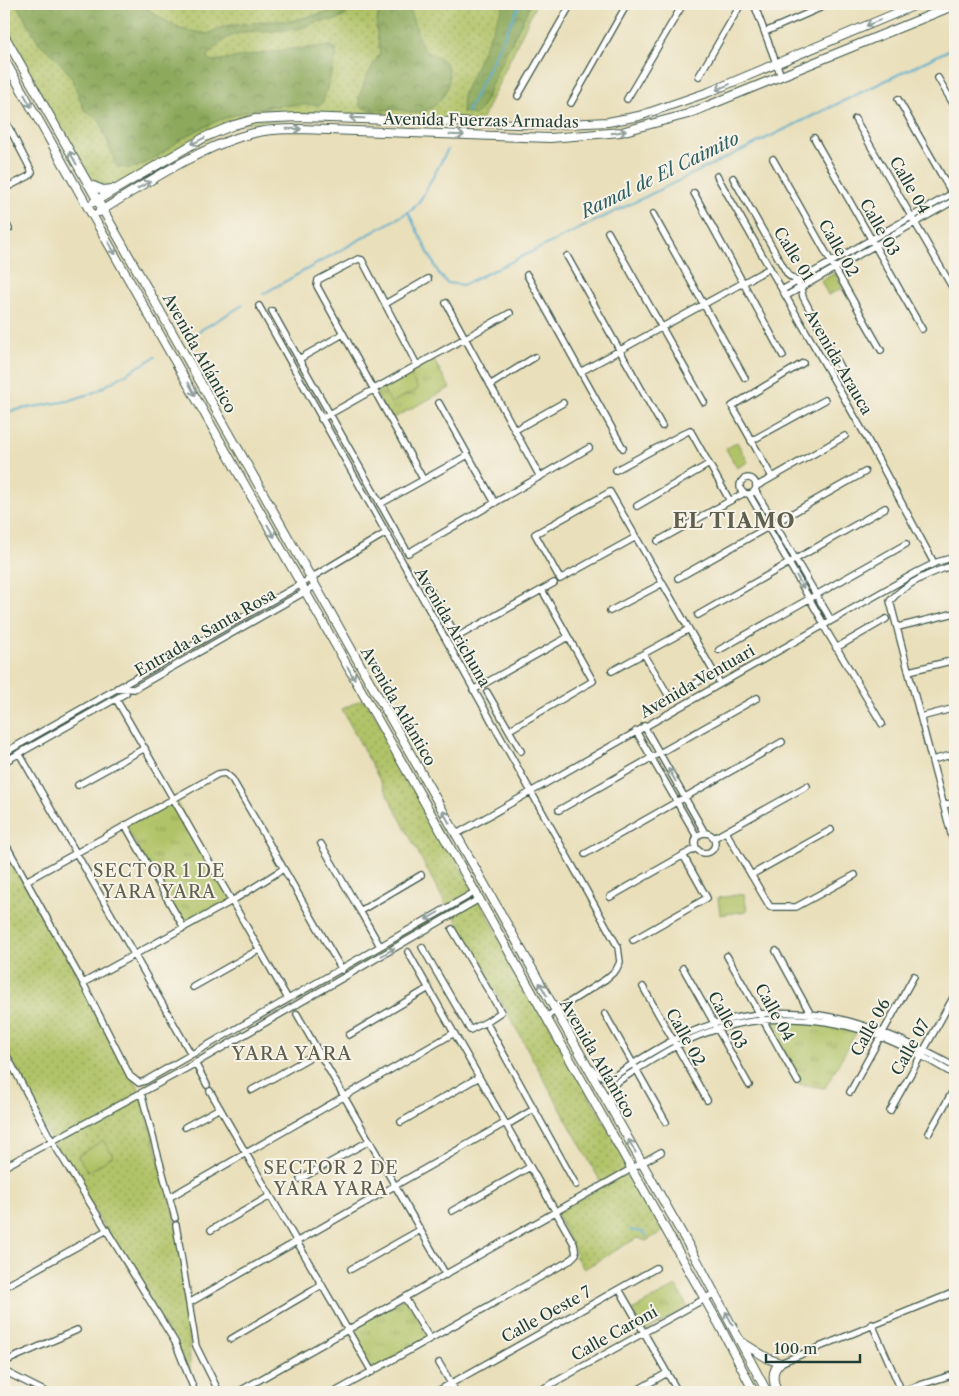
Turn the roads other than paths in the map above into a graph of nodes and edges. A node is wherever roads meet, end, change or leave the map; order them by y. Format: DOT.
graph roads {
  1 [pos="571,4"];
  2 [pos="627,4"];
  3 [pos="683,4"];
  4 [pos="741,4"];
  5 [pos="754,4"];
  6 [pos="829,4"];
  7 [pos="918,4"];
  8 [pos="955,5"];
  9 [pos="764,32"];
  10 [pos="4,35"];
  11 [pos="4,59"];
  12 [pos="776,64"];
  13 [pos="699,76"];
  14 [pos="781,76"];
  15 [pos="938,78"];
  16 [pos="518,96"];
  17 [pos="627,98"];
  18 [pos="898,99"];
  19 [pos="571,102"];
  20 [pos="955,108"];
  21 [pos="4,118"];
  22 [pos="855,119"];
  23 [pos="11,131"];
  24 [pos="4,135"];
  25 [pos="814,138"];
  26 [pos="773,159"];
  27 [pos="717,176"];
  28 [pos="733,178"];
  29 [pos="88,184"];
  30 [pos="4,189"];
  31 [pos="115,189"];
  32 [pos="694,193"];
  33 [pos="955,197"];
  34 [pos="97,200"];
  35 [pos="116,201"];
  36 [pos="88,206"];
  37 [pos="102,210"];
  38 [pos="653,214"];
  39 [pos="93,215"];
  40 [pos="912,216"];
  41 [pos="4,219"];
  42 [pos="915,223"];
  43 [pos="111,224"];
  44 [pos="9,229"];
  45 [pos="608,232"];
  46 [pos="872,239"];
  47 [pos="875,245"];
  48 [pos="567,256"];
  49 [pos="832,262"];
  50 [pos="770,268"];
  51 [pos="835,268"];
  52 [pos="527,275"];
  53 [pos="428,279"];
  54 [pos="797,281"];
  55 [pos="743,282"];
  56 [pos="801,288"];
  57 [pos="782,290"];
  58 [pos="955,292"];
  59 [pos="786,296"];
  60 [pos="446,303"];
  61 [pos="384,304"];
  62 [pos="704,304"];
  63 [pos="259,306"];
  64 [pos="272,311"];
  65 [pos="510,314"];
  66 [pos="662,327"];
  67 [pos="922,329"];
  68 [pos="343,334"];
  69 [pos="465,338"];
  70 [pos="621,350"];
  71 [pos="881,350"];
  72 [pos="783,356"];
  73 [pos="535,357"];
  74 [pos="299,359"];
  75 [pos="803,363"];
  76 [pos="417,365"];
  77 [pos="582,372"];
  78 [pos="843,373"];
  79 [pos="745,378"];
  80 [pos="490,385"];
  81 [pos="374,390"];
  82 [pos="825,400"];
  83 [pos="704,402"];
  84 [pos="440,403"];
  85 [pos="563,403"];
  86 [pos="331,413"];
  87 [pos="321,420"];
  88 [pos="662,426"];
  89 [pos="515,430"];
  90 [pos="845,436"];
  91 [pos="751,441"];
  92 [pos="589,448"];
  93 [pos="623,448"];
  94 [pos="468,455"];
  95 [pos="709,464"];
  96 [pos="616,470"];
  97 [pos="865,472"];
  98 [pos="540,477"];
  99 [pos="772,477"];
  100 [pos="423,479"];
  101 [pos="756,488"];
  102 [pos="747,494"];
  103 [pos="730,501"];
  104 [pos="495,503"];
  105 [pos="380,504"];
  106 [pos="637,506"];
  107 [pos="885,508"];
  108 [pos="774,524"];
  109 [pos="768,527"];
  110 [pos="384,534"];
  111 [pos="636,537"];
  112 [pos="658,541"];
  113 [pos="906,544"];
  114 [pos="955,557"];
  115 [pos="795,559"];
  116 [pos="789,563"];
  117 [pos="934,563"];
  118 [pos="955,565"];
  119 [pos="420,572"];
  120 [pos="310,578"];
  121 [pos="678,578"];
  122 [pos="554,583"];
  123 [pos="662,583"];
  124 [pos="301,584"];
  125 [pos="315,586"];
  126 [pos="542,590"];
  127 [pos="305,592"];
  128 [pos="816,596"];
  129 [pos="810,599"];
  130 [pos="610,611"];
  131 [pos="955,613"];
  132 [pos="698,614"];
  133 [pos="886,619"];
  134 [pos="831,620"];
  135 [pos="824,624"];
  136 [pos="898,627"];
  137 [pos="689,629"];
  138 [pos="568,636"];
  139 [pos="457,637"];
  140 [pos="836,648"];
  141 [pos="719,650"];
  142 [pos="644,654"];
  143 [pos="170,658"];
  144 [pos="955,660"];
  145 [pos="174,665"];
  146 [pos="612,671"];
  147 [pos="909,671"];
  148 [pos="480,677"];
  149 [pos="703,679"];
  150 [pos="720,683"];
  151 [pos="117,688"];
  152 [pos="473,690"];
  153 [pos="487,692"];
  154 [pos="126,693"];
  155 [pos="670,698"];
  156 [pos="757,698"];
  157 [pos="116,699"];
  158 [pos="657,706"];
  159 [pos="955,708"];
  160 [pos="921,717"];
  161 [pos="882,724"];
  162 [pos="644,726"];
  163 [pos="509,730"];
  164 [pos="636,731"];
  165 [pos="782,742"];
  166 [pos="145,748"];
  167 [pos="521,751"];
  168 [pos="4,752"];
  169 [pos="19,754"];
  170 [pos="659,754"];
  171 [pos="955,754"];
  172 [pos="651,758"];
  173 [pos="932,760"];
  174 [pos="4,762"];
  175 [pos="78,785"];
  176 [pos="807,786"];
  177 [pos="530,791"];
  178 [pos="174,798"];
  179 [pos="684,798"];
  180 [pos="676,802"];
  181 [pos="955,802"];
  182 [pos="944,805"];
  183 [pos="559,810"];
  184 [pos="125,825"];
  185 [pos="831,830"];
  186 [pos="726,832"];
  187 [pos="705,833"];
  188 [pos="455,834"];
  189 [pos="697,837"];
  190 [pos="714,838"];
  191 [pos="4,841"];
  192 [pos="321,844"];
  193 [pos="696,848"];
  194 [pos="955,849"];
  195 [pos="76,852"];
  196 [pos="585,854"];
  197 [pos="683,855"];
  198 [pos="283,869"];
  199 [pos="421,875"];
  200 [pos="751,875"];
  201 [pos="855,875"];
  202 [pos="26,881"];
  203 [pos="477,895"];
  204 [pos="610,896"];
  205 [pos="232,900"];
  206 [pos="360,911"];
  207 [pos="184,928"];
  208 [pos="452,929"];
  209 [pos="634,940"];
  210 [pos="380,946"];
  211 [pos="422,947"];
  212 [pos="260,949"];
  213 [pos="776,951"];
  214 [pos="408,952"];
  215 [pos="135,955"];
  216 [pos="727,956"];
  217 [pos="342,968"];
  218 [pos="683,968"];
  219 [pos="345,976"];
  220 [pos="914,976"];
  221 [pos="83,983"];
  222 [pos="193,987"];
  223 [pos="643,987"];
  224 [pos="428,988"];
  225 [pos="954,996"];
  226 [pos="288,999"];
  227 [pos="556,1011"];
  228 [pos="297,1014"];
  229 [pos="605,1014"];
  230 [pos="761,1014"];
  231 [pos="546,1017"];
  232 [pos="811,1017"];
  233 [pos="764,1020"];
  234 [pos="486,1022"];
  235 [pos="716,1026"];
  236 [pos="454,1033"];
  237 [pos="882,1034"];
  238 [pos="349,1035"];
  239 [pos="674,1043"];
  240 [pos="4,1050"];
  241 [pos="318,1052"];
  242 [pos="923,1053"];
  243 [pos="191,1054"];
  244 [pos="195,1063"];
  245 [pos="587,1066"];
  246 [pos="635,1067"];
  247 [pos="955,1067"];
  248 [pos="955,1075"];
  249 [pos="479,1077"];
  250 [pos="613,1081"];
  251 [pos="798,1082"];
  252 [pos="749,1084"];
  253 [pos="955,1087"];
  254 [pos="252,1090"];
  255 [pos="850,1092"];
  256 [pos="141,1093"];
  257 [pos="344,1096"];
  258 [pos="706,1100"];
  259 [pos="610,1107"];
  260 [pos="220,1108"];
  261 [pos="534,1109"];
  262 [pos="890,1111"];
  263 [pos="401,1122"];
  264 [pos="666,1122"];
  265 [pos="506,1124"];
  266 [pos="185,1128"];
  267 [pos="929,1133"];
  268 [pos="52,1141"];
  269 [pos="369,1141"];
  270 [pos="246,1152"];
  271 [pos="661,1152"];
  272 [pos="642,1164"];
  273 [pos="4,1167"];
  274 [pos="530,1167"];
  275 [pos="632,1170"];
  276 [pos="300,1179"];
  277 [pos="394,1186"];
  278 [pos="576,1186"];
  279 [pos="170,1196"];
  280 [pos="270,1196"];
  281 [pos="452,1211"];
  282 [pos="556,1213"];
  283 [pos="175,1218"];
  284 [pos="176,1225"];
  285 [pos="108,1230"];
  286 [pos="211,1230"];
  287 [pos="420,1230"];
  288 [pos="297,1242"];
  289 [pos="656,1268"];
  290 [pos="351,1269"];
  291 [pos="446,1275"];
  292 [pos="322,1285"];
  293 [pos="4,1287"];
  294 [pos="619,1288"];
  295 [pos="955,1292"];
  296 [pos="715,1293"];
  297 [pos="405,1298"];
  298 [pos="704,1299"];
  299 [pos="189,1303"];
  300 [pos="872,1324"];
  301 [pos="77,1330"];
  302 [pos="348,1330"];
  303 [pos="644,1332"];
  304 [pos="231,1339"];
  305 [pos="430,1339"];
  306 [pos="742,1342"];
  307 [pos="4,1362"];
  308 [pos="439,1363"];
  309 [pos="780,1363"];
  310 [pos="4,1371"];
  311 [pos="372,1372"];
  312 [pos="667,1374"];
  313 [pos="955,1374"];
  314 [pos="451,1384"];
  315 [pos="46,1392"];
  316 [pos="195,1392"];
  317 [pos="219,1392"];
  318 [pos="238,1392"];
  319 [pos="335,1392"];
  320 [pos="436,1392"];
  321 [pos="456,1392"];
  322 [pos="537,1392"];
  323 [pos="634,1392"];
  324 [pos="678,1392"];
  325 [pos="754,1392"];
  326 [pos="767,1392"];
  327 [pos="777,1392"];
  328 [pos="902,1392"];
  1 -- 16 [label="street"];
  2 -- 19 [label="street"];
  3 -- 17 [label="street"];
  4 -- 13 [label="street"];
  5 -- 9 [label="street"];
  6 -- 9 [label="street"];
  7 -- 12 [label="main road, Avenida Fuerzas Armadas, one-way"];
  8 -- 14 [label="main road, Avenida Fuerzas Armadas"];
  9 -- 12 [label="street"];
  29 -- 10 [label="main road, Avenida Atlántico, one-way"];
  11 -- 36 [label="main road, Avenida Atlántico, one-way"];
  12 -- 14 [label="street"];
  12 -- 31 [label="main road, Avenida Fuerzas Armadas, one-way"];
  35 -- 14 [label="main road, Avenida Fuerzas Armadas, one-way"];
  15 -- 20 [label="street"];
  18 -- 33 [label="street"];
  21 -- 23 [label="street"];
  22 -- 40 [label="street, Calle 04"];
  23 -- 24 [label="street"];
  23 -- 30 [label="street"];
  25 -- 46 [label="street, Calle 03"];
  26 -- 49 [label="street, Calle 02"];
  27 -- 50 [label="street, Avenida Arauca"];
  28 -- 54 [label="street, Calle 01"];
  29 -- 31 [label="main road"];
  29 -- 34 [label="main road, Avenida Atlántico"];
  31 -- 34 [label="main road, Avenida Fuerzas Armadas"];
  32 -- 55 [label="street"];
  33 -- 40 [label="street"];
  33 -- 42 [label="street"];
  34 -- 36 [label="main road, Avenida Fuerzas Armadas"];
  34 -- 37 [label="main road, Avenida Atlántico"];
  35 -- 37 [label="main road, Avenida Fuerzas Armadas"];
  35 -- 43 [label="main road"];
  36 -- 39 [label="main road, Avenida Atlántico"];
  37 -- 39 [label="main road, Avenida Fuerzas Armadas"];
  37 -- 43 [label="main road, Avenida Atlántico"];
  38 -- 62 [label="street"];
  39 -- 124 [label="main road, Avenida Atlántico, one-way"];
  40 -- 42 [label="street, Calle 04"];
  40 -- 46 [label="street"];
  41 -- 44 [label="street"];
  42 -- 47 [label="street"];
  42 -- 58 [label="street, Calle 04"];
  43 -- 120 [label="main road, Avenida Atlántico"];
  45 -- 66 [label="street"];
  46 -- 47 [label="street, Calle 03"];
  46 -- 49 [label="street"];
  47 -- 51 [label="street"];
  47 -- 67 [label="street, Calle 03"];
  48 -- 70 [label="street"];
  49 -- 51 [label="street, Calle 02"];
  49 -- 54 [label="street"];
  50 -- 55 [label="street"];
  50 -- 57 [label="street, Avenida Arauca"];
  51 -- 56 [label="street"];
  51 -- 71 [label="street, Calle 02"];
  52 -- 77 [label="street"];
  53 -- 61 [label="street"];
  54 -- 56 [label="street, Calle 01"];
  54 -- 57 [label="street"];
  55 -- 62 [label="street"];
  55 -- 72 [label="street"];
  56 -- 59 [label="street"];
  56 -- 78 [label="street, Calle 01"];
  57 -- 59 [label="street, Avenida Arauca"];
  59 -- 117 [label="street, Avenida Arauca"];
  60 -- 69 [label="street"];
  61 -- 68 [label="street"];
  61 -- 76 [label="street"];
  62 -- 66 [label="street"];
  62 -- 79 [label="street"];
  63 -- 87 [label="street, Avenida Arichuna"];
  64 -- 74 [label="street"];
  65 -- 69 [label="street"];
  66 -- 70 [label="street"];
  66 -- 83 [label="street"];
  68 -- 74 [label="street"];
  68 -- 81 [label="street"];
  69 -- 76 [label="street"];
  69 -- 80 [label="street"];
  70 -- 77 [label="street"];
  70 -- 88 [label="street"];
  73 -- 80 [label="street"];
  74 -- 86 [label="street"];
  75 -- 91 [label="street"];
  76 -- 81 [label="street"];
  77 -- 93 [label="street"];
  80 -- 89 [label="street"];
  81 -- 86 [label="street"];
  81 -- 100 [label="street"];
  82 -- 91 [label="street"];
  84 -- 94 [label="street"];
  85 -- 89 [label="street"];
  86 -- 87 [label="street"];
  86 -- 105 [label="street"];
  87 -- 110 [label="street, Avenida Arichuna"];
  89 -- 98 [label="street"];
  90 -- 99 [label="street"];
  91 -- 99 [label="street"];
  92 -- 98 [label="street"];
  94 -- 100 [label="street"];
  94 -- 104 [label="street"];
  95 -- 96 [label="street"];
  95 -- 103 [label="street"];
  95 -- 106 [label="street"];
  97 -- 108 [label="street"];
  98 -- 104 [label="street"];
  99 -- 101 [label="street"];
  100 -- 105 [label="street"];
  101 -- 102 [label="street"];
  101 -- 102 [label="street"];
  101 -- 108 [label="street"];
  102 -- 103 [label="street"];
  102 -- 109 [label="street"];
  103 -- 112 [label="street"];
  104 -- 105 [label="street"];
  107 -- 115 [label="street"];
  108 -- 109 [label="street"];
  108 -- 115 [label="street"];
  109 -- 116 [label="street"];
  109 -- 121 [label="street"];
  110 -- 120 [label="street, Entrada a Santa Rosa"];
  110 -- 152 [label="street, Avenida Arichuna"];
  111 -- 111 [label="street"];
  111 -- 123 [label="street"];
  113 -- 128 [label="street"];
  114 -- 117 [label="street, Avenida Ventuari"];
  115 -- 116 [label="street"];
  115 -- 128 [label="street"];
  116 -- 129 [label="street, one-way"];
  116 -- 132 [label="street"];
  117 -- 134 [label="street, Avenida Ventuari"];
  118 -- 136 [label="street"];
  119 -- 139 [label="street"];
  120 -- 124 [label="street, Entrada a Santa Rosa"];
  120 -- 125 [label="main road, Avenida Atlántico"];
  122 -- 126 [label="street"];
  123 -- 130 [label="street"];
  123 -- 137 [label="street"];
  124 -- 127 [label="main road, Avenida Atlántico"];
  124 -- 143 [label="street, Entrada a Santa Rosa"];
  125 -- 127 [label="street, Entrada a Santa Rosa"];
  188 -- 125 [label="main road, Avenida Atlántico, one-way"];
  126 -- 138 [label="street"];
  126 -- 139 [label="street"];
  127 -- 145 [label="street, Entrada a Santa Rosa"];
  127 -- 203 [label="main road, Avenida Atlántico, one-way"];
  128 -- 129 [label="street"];
  128 -- 134 [label="street"];
  129 -- 135 [label="street"];
  129 -- 141 [label="street"];
  131 -- 136 [label="street"];
  133 -- 140 [label="street"];
  134 -- 135 [label="street, Avenida Ventuari"];
  135 -- 140 [label="street"];
  135 -- 150 [label="street, Avenida Ventuari"];
  136 -- 147 [label="street"];
  137 -- 142 [label="street"];
  137 -- 150 [label="street"];
  138 -- 152 [label="street"];
  138 -- 163 [label="street"];
  139 -- 148 [label="street"];
  140 -- 161 [label="street"];
  142 -- 146 [label="street"];
  142 -- 155 [label="street"];
  143 -- 145 [label="street"];
  143 -- 151 [label="street, Entrada a Santa Rosa"];
  144 -- 147 [label="street"];
  145 -- 151 [label="street, Entrada a Santa Rosa"];
  147 -- 160 [label="street"];
  149 -- 155 [label="street"];
  150 -- 162 [label="street, Avenida Ventuari"];
  151 -- 168 [label="street, Entrada a Santa Rosa"];
  152 -- 177 [label="street, Avenida Arichuna"];
  153 -- 163 [label="street"];
  154 -- 157 [label="street"];
  155 -- 158 [label="street"];
  156 -- 170 [label="street"];
  157 -- 166 [label="street"];
  157 -- 169 [label="street"];
  159 -- 160 [label="street"];
  160 -- 173 [label="street"];
  162 -- 164 [label="street, Avenida Ventuari"];
  162 -- 170 [label="street"];
  163 -- 167 [label="street"];
  164 -- 172 [label="street"];
  164 -- 177 [label="street, Avenida Ventuari"];
  165 -- 179 [label="street"];
  166 -- 175 [label="street"];
  166 -- 178 [label="street"];
  169 -- 174 [label="street"];
  169 -- 195 [label="street"];
  170 -- 172 [label="street"];
  179 -- 170 [label="street, one-way"];
  171 -- 173 [label="street"];
  172 -- 180 [label="street"];
  172 -- 183 [label="street"];
  173 -- 182 [label="street"];
  176 -- 186 [label="street"];
  177 -- 188 [label="street, Avenida Ventuari"];
  177 -- 227 [label="street, Avenida Arichuna"];
  178 -- 184 [label="street"];
  178 -- 198 [label="street"];
  178 -- 205 [label="street"];
  179 -- 180 [label="street"];
  179 -- 187 [label="street"];
  180 -- 189 [label="street"];
  180 -- 196 [label="street"];
  181 -- 182 [label="street"];
  182 -- 194 [label="street"];
  184 -- 195 [label="street"];
  184 -- 207 [label="street"];
  185 -- 200 [label="street"];
  186 -- 190 [label="street"];
  186 -- 200 [label="street"];
  187 -- 189 [label="street"];
  187 -- 190 [label="street"];
  227 -- 188 [label="main road, Avenida Atlántico, one-way"];
  189 -- 193 [label="street"];
  190 -- 193 [label="street"];
  191 -- 202 [label="street"];
  192 -- 206 [label="street"];
  193 -- 197 [label="street"];
  195 -- 202 [label="street"];
  195 -- 215 [label="street"];
  197 -- 204 [label="street"];
  197 -- 209 [label="street"];
  198 -- 205 [label="street"];
  198 -- 217 [label="street"];
  199 -- 206 [label="street"];
  200 -- 201 [label="street"];
  202 -- 221 [label="street"];
  203 -- 210 [label="street, one-way"];
  219 -- 203 [label="street, one-way"];
  203 -- 231 [label="main road, Avenida Atlántico"];
  205 -- 207 [label="street"];
  205 -- 212 [label="street"];
  206 -- 210 [label="street"];
  207 -- 215 [label="street"];
  208 -- 234 [label="street"];
  210 -- 217 [label="street"];
  211 -- 234 [label="street"];
  212 -- 222 [label="street"];
  212 -- 226 [label="street"];
  213 -- 232 [label="street"];
  214 -- 224 [label="street"];
  215 -- 221 [label="street"];
  215 -- 243 [label="street"];
  216 -- 230 [label="street, Calle 04"];
  217 -- 219 [label="street"];
  217 -- 226 [label="street"];
  218 -- 235 [label="street, Calle 03"];
  219 -- 244 [label="street"];
  220 -- 237 [label="street, Calle 06"];
  221 -- 243 [label="street"];
  223 -- 239 [label="street, Calle 02"];
  224 -- 236 [label="street"];
  224 -- 238 [label="street"];
  225 -- 242 [label="street, Calle 07"];
  226 -- 243 [label="street"];
  227 -- 231 [label="street"];
  227 -- 245 [label="main road, Avenida Atlántico"];
  228 -- 241 [label="street"];
  229 -- 246 [label="street"];
  230 -- 232 [label="street"];
  230 -- 233 [label="street, Calle 04"];
  230 -- 235 [label="street"];
  231 -- 275 [label="main road, Avenida Atlántico"];
  232 -- 233 [label="street"];
  232 -- 237 [label="street"];
  233 -- 235 [label="street"];
  233 -- 251 [label="street, Calle 04"];
  234 -- 261 [label="street"];
  235 -- 239 [label="street"];
  235 -- 252 [label="street, Calle 03"];
  236 -- 249 [label="street"];
  236 -- 257 [label="street"];
  237 -- 242 [label="street"];
  237 -- 255 [label="street, Calle 06"];
  239 -- 246 [label="street"];
  239 -- 258 [label="street, Calle 02"];
  240 -- 268 [label="street"];
  241 -- 254 [label="street"];
  241 -- 257 [label="street"];
  242 -- 247 [label="street"];
  242 -- 248 [label="street"];
  242 -- 262 [label="street, Calle 07"];
  244 -- 256 [label="street"];
  244 -- 260 [label="street"];
  245 -- 250 [label="street"];
  245 -- 259 [label="main road, Avenida Atlántico"];
  246 -- 250 [label="street"];
  246 -- 264 [label="street"];
  249 -- 263 [label="street"];
  249 -- 265 [label="street"];
  250 -- 259 [label="street"];
  253 -- 267 [label="street"];
  256 -- 268 [label="street"];
  256 -- 279 [label="street"];
  257 -- 269 [label="street"];
  257 -- 270 [label="street"];
  272 -- 259 [label="main road, Avenida Atlántico, one-way"];
  260 -- 266 [label="street"];
  260 -- 270 [label="street"];
  261 -- 265 [label="street"];
  261 -- 278 [label="street"];
  265 -- 274 [label="street"];
  265 -- 277 [label="street"];
  268 -- 273 [label="street"];
  268 -- 285 [label="street"];
  269 -- 276 [label="street"];
  269 -- 277 [label="street"];
  270 -- 279 [label="street"];
  270 -- 280 [label="street"];
  271 -- 272 [label="street"];
  272 -- 275 [label="street"];
  272 -- 296 [label="main road, Avenida Atlántico"];
  274 -- 281 [label="street"];
  274 -- 282 [label="street"];
  275 -- 282 [label="street"];
  275 -- 298 [label="main road, Avenida Atlántico"];
  277 -- 287 [label="street"];
  277 -- 288 [label="street"];
  279 -- 283 [label="street"];
  280 -- 286 [label="street"];
  280 -- 288 [label="street"];
  282 -- 291 [label="street"];
  282 -- 305 [label="street"];
  284 -- 299 [label="street"];
  285 -- 293 [label="street"];
  285 -- 316 [label="street"];
  287 -- 290 [label="street"];
  287 -- 291 [label="street"];
  288 -- 292 [label="street"];
  288 -- 299 [label="street"];
  289 -- 294 [label="street, Calle Oeste 7"];
  291 -- 297 [label="street"];
  292 -- 302 [label="street"];
  292 -- 304 [label="street"];
  294 -- 303 [label="street"];
  294 -- 314 [label="street, Calle Oeste 7"];
  295 -- 300 [label="street"];
  296 -- 298 [label="street, Calle Caroní"];
  306 -- 296 [label="main road, Avenida Atlántico, one-way"];
  297 -- 302 [label="street"];
  297 -- 305 [label="street"];
  298 -- 303 [label="street, Calle Caroní"];
  298 -- 325 [label="main road, Avenida Atlántico"];
  299 -- 317 [label="street"];
  300 -- 309 [label="street"];
  300 -- 328 [label="street"];
  301 -- 307 [label="street"];
  302 -- 311 [label="street"];
  302 -- 318 [label="street"];
  303 -- 312 [label="street"];
  303 -- 322 [label="street, Calle Caroní"];
  305 -- 311 [label="street"];
  306 -- 309 [label="main road"];
  306 -- 326 [label="main road, Avenida Atlántico"];
  308 -- 314 [label="street"];
  309 -- 327 [label="main road"];
  310 -- 315 [label="street"];
  311 -- 319 [label="street"];
  312 -- 323 [label="street"];
  312 -- 324 [label="street"];
  313 -- 328 [label="street"];
  314 -- 320 [label="street, Calle Oeste 7"];
  314 -- 321 [label="street"];
}
